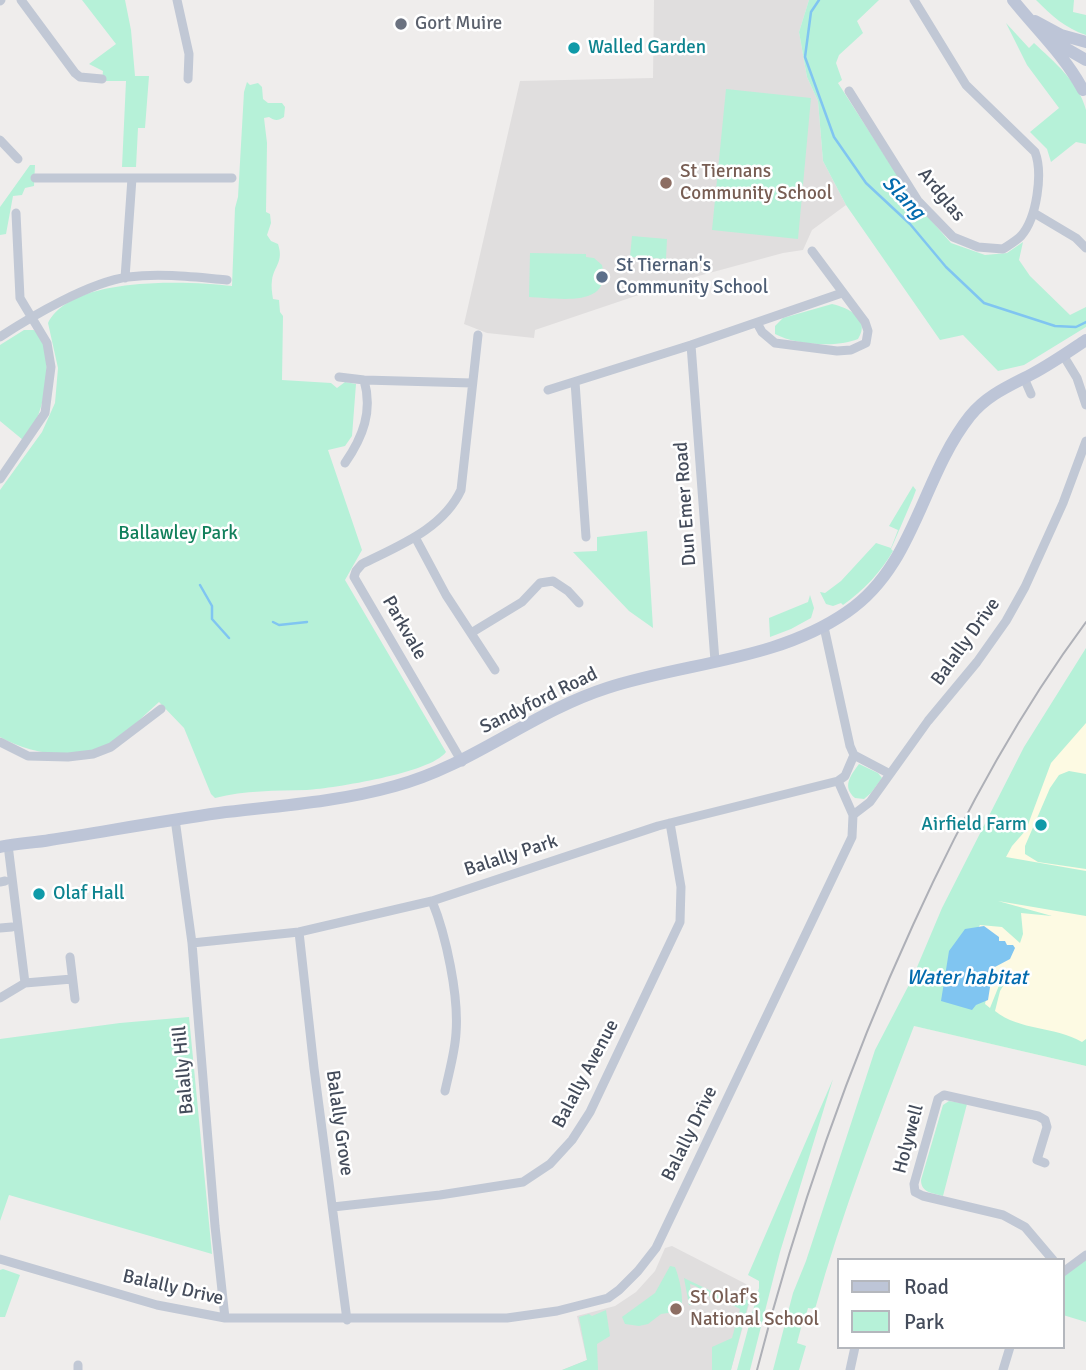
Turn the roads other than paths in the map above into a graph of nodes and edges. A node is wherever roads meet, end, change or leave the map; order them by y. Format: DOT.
graph roads {
  1 [pos="21,0"];
  2 [pos="177,0"];
  3 [pos="914,0"];
  4 [pos="1013,0"];
  5 [pos="1026,15"];
  6 [pos="1044,35"];
  7 [pos="1086,42"];
  8 [pos="1086,60"];
  9 [pos="102,79"];
  10 [pos="188,79"];
  11 [pos="1085,90"];
  12 [pos="849,91"];
  13 [pos="0,140"];
  14 [pos="18,159"];
  15 [pos="36,178"];
  16 [pos="132,178"];
  17 [pos="232,178"];
  18 [pos="16,213"];
  19 [pos="1034,214"];
  20 [pos="1086,248"];
  21 [pos="812,251"];
  22 [pos="125,278"];
  23 [pos="226,280"];
  24 [pos="842,293"];
  25 [pos="32,316"];
  26 [pos="757,323"];
  27 [pos="478,335"];
  28 [pos="0,337"];
  29 [pos="1086,340"];
  30 [pos="691,345"];
  31 [pos="1063,355"];
  32 [pos="339,377"];
  33 [pos="1024,377"];
  34 [pos="364,380"];
  35 [pos="575,382"];
  36 [pos="472,383"];
  37 [pos="548,390"];
  38 [pos="1031,394"];
  39 [pos="1086,405"];
  40 [pos="1086,441"];
  41 [pos="345,463"];
  42 [pos="0,478"];
  43 [pos="415,537"];
  44 [pos="586,537"];
  45 [pos="579,603"];
  46 [pos="824,627"];
  47 [pos="471,633"];
  48 [pos="715,662"];
  49 [pos="495,670"];
  50 [pos="162,709"];
  51 [pos="0,742"];
  52 [pos="854,755"];
  53 [pos="461,762"];
  54 [pos="890,774"];
  55 [pos="838,781"];
  56 [pos="853,815"];
  57 [pos="175,819"];
  58 [pos="670,822"];
  59 [pos="4,846"];
  60 [pos="432,901"];
  61 [pos="12,927"];
  62 [pos="0,928"];
  63 [pos="299,932"];
  64 [pos="192,943"];
  65 [pos="70,957"];
  66 [pos="72,979"];
  67 [pos="25,982"];
  68 [pos="0,998"];
  69 [pos="75,999"];
  70 [pos="445,1091"];
  71 [pos="1045,1163"];
  72 [pos="333,1207"];
  73 [pos="1086,1255"];
  74 [pos="1051,1258"];
  75 [pos="0,1259"];
  76 [pos="1065,1271"];
  77 [pos="225,1318"];
  78 [pos="347,1320"];
  79 [pos="855,1349"];
  80 [pos="1009,1349"];
  81 [pos="850,1370"];
  82 [pos="1003,1370"];
  1 -- 9 [label="street"];
  2 -- 10 [label="street"];
  3 -- 19 [label="street, Ardglas"];
  4 -- 5 [label="main road"];
  5 -- 6 [label="main road"];
  5 -- 7 [label="main road"];
  6 -- 8 [label="main road"];
  6 -- 11 [label="main road"];
  12 -- 19 [label="street, Ardglas"];
  13 -- 14 [label="street"];
  15 -- 16 [label="street"];
  16 -- 17 [label="street"];
  16 -- 22 [label="street"];
  18 -- 25 [label="street"];
  19 -- 20 [label="street"];
  21 -- 24 [label="street"];
  22 -- 23 [label="street"];
  22 -- 25 [label="street"];
  24 -- 26 [label="street"];
  24 -- 26 [label="street"];
  25 -- 28 [label="street"];
  25 -- 42 [label="street"];
  26 -- 30 [label="street"];
  27 -- 36 [label="street, Parkvale"];
  29 -- 31 [label="main road, Sandyford Road"];
  30 -- 35 [label="street"];
  30 -- 48 [label="street, Dun Emer Road"];
  31 -- 33 [label="main road, Sandyford Road"];
  31 -- 39 [label="street"];
  32 -- 34 [label="street"];
  33 -- 38 [label="street"];
  33 -- 46 [label="main road, Sandyford Road"];
  34 -- 36 [label="street"];
  34 -- 41 [label="street"];
  35 -- 37 [label="street"];
  35 -- 44 [label="street"];
  36 -- 43 [label="street, Parkvale"];
  40 -- 54 [label="street, Balally Drive"];
  43 -- 47 [label="street"];
  43 -- 53 [label="street, Parkvale"];
  45 -- 47 [label="street"];
  46 -- 48 [label="main road, Sandyford Road"];
  46 -- 52 [label="street"];
  47 -- 49 [label="street"];
  48 -- 53 [label="main road, Sandyford Road"];
  50 -- 51 [label="street"];
  52 -- 54 [label="street"];
  52 -- 55 [label="street"];
  53 -- 57 [label="main road, Sandyford Road"];
  54 -- 56 [label="street, Balally Drive"];
  55 -- 56 [label="street"];
  55 -- 58 [label="street, Balally Park"];
  56 -- 78 [label="street, Balally Drive"];
  57 -- 59 [label="main road, Sandyford Road"];
  57 -- 64 [label="street, Balally Hill"];
  58 -- 60 [label="street, Balally Park"];
  58 -- 72 [label="street, Balally Avenue"];
  59 -- 67 [label="street"];
  60 -- 63 [label="street, Balally Park"];
  60 -- 70 [label="street"];
  61 -- 62 [label="street"];
  63 -- 64 [label="street, Balally Park"];
  63 -- 72 [label="street, Balally Grove"];
  64 -- 77 [label="street, Balally Hill"];
  65 -- 66 [label="street"];
  66 -- 67 [label="street"];
  66 -- 69 [label="street"];
  67 -- 68 [label="street"];
  71 -- 74 [label="street, Holywell"];
  72 -- 78 [label="street, Balally Grove"];
  73 -- 76 [label="street"];
  75 -- 77 [label="street, Balally Drive"];
  77 -- 78 [label="street, Balally Drive"];
  79 -- 81 [label="street"];
  80 -- 82 [label="street"];
}
